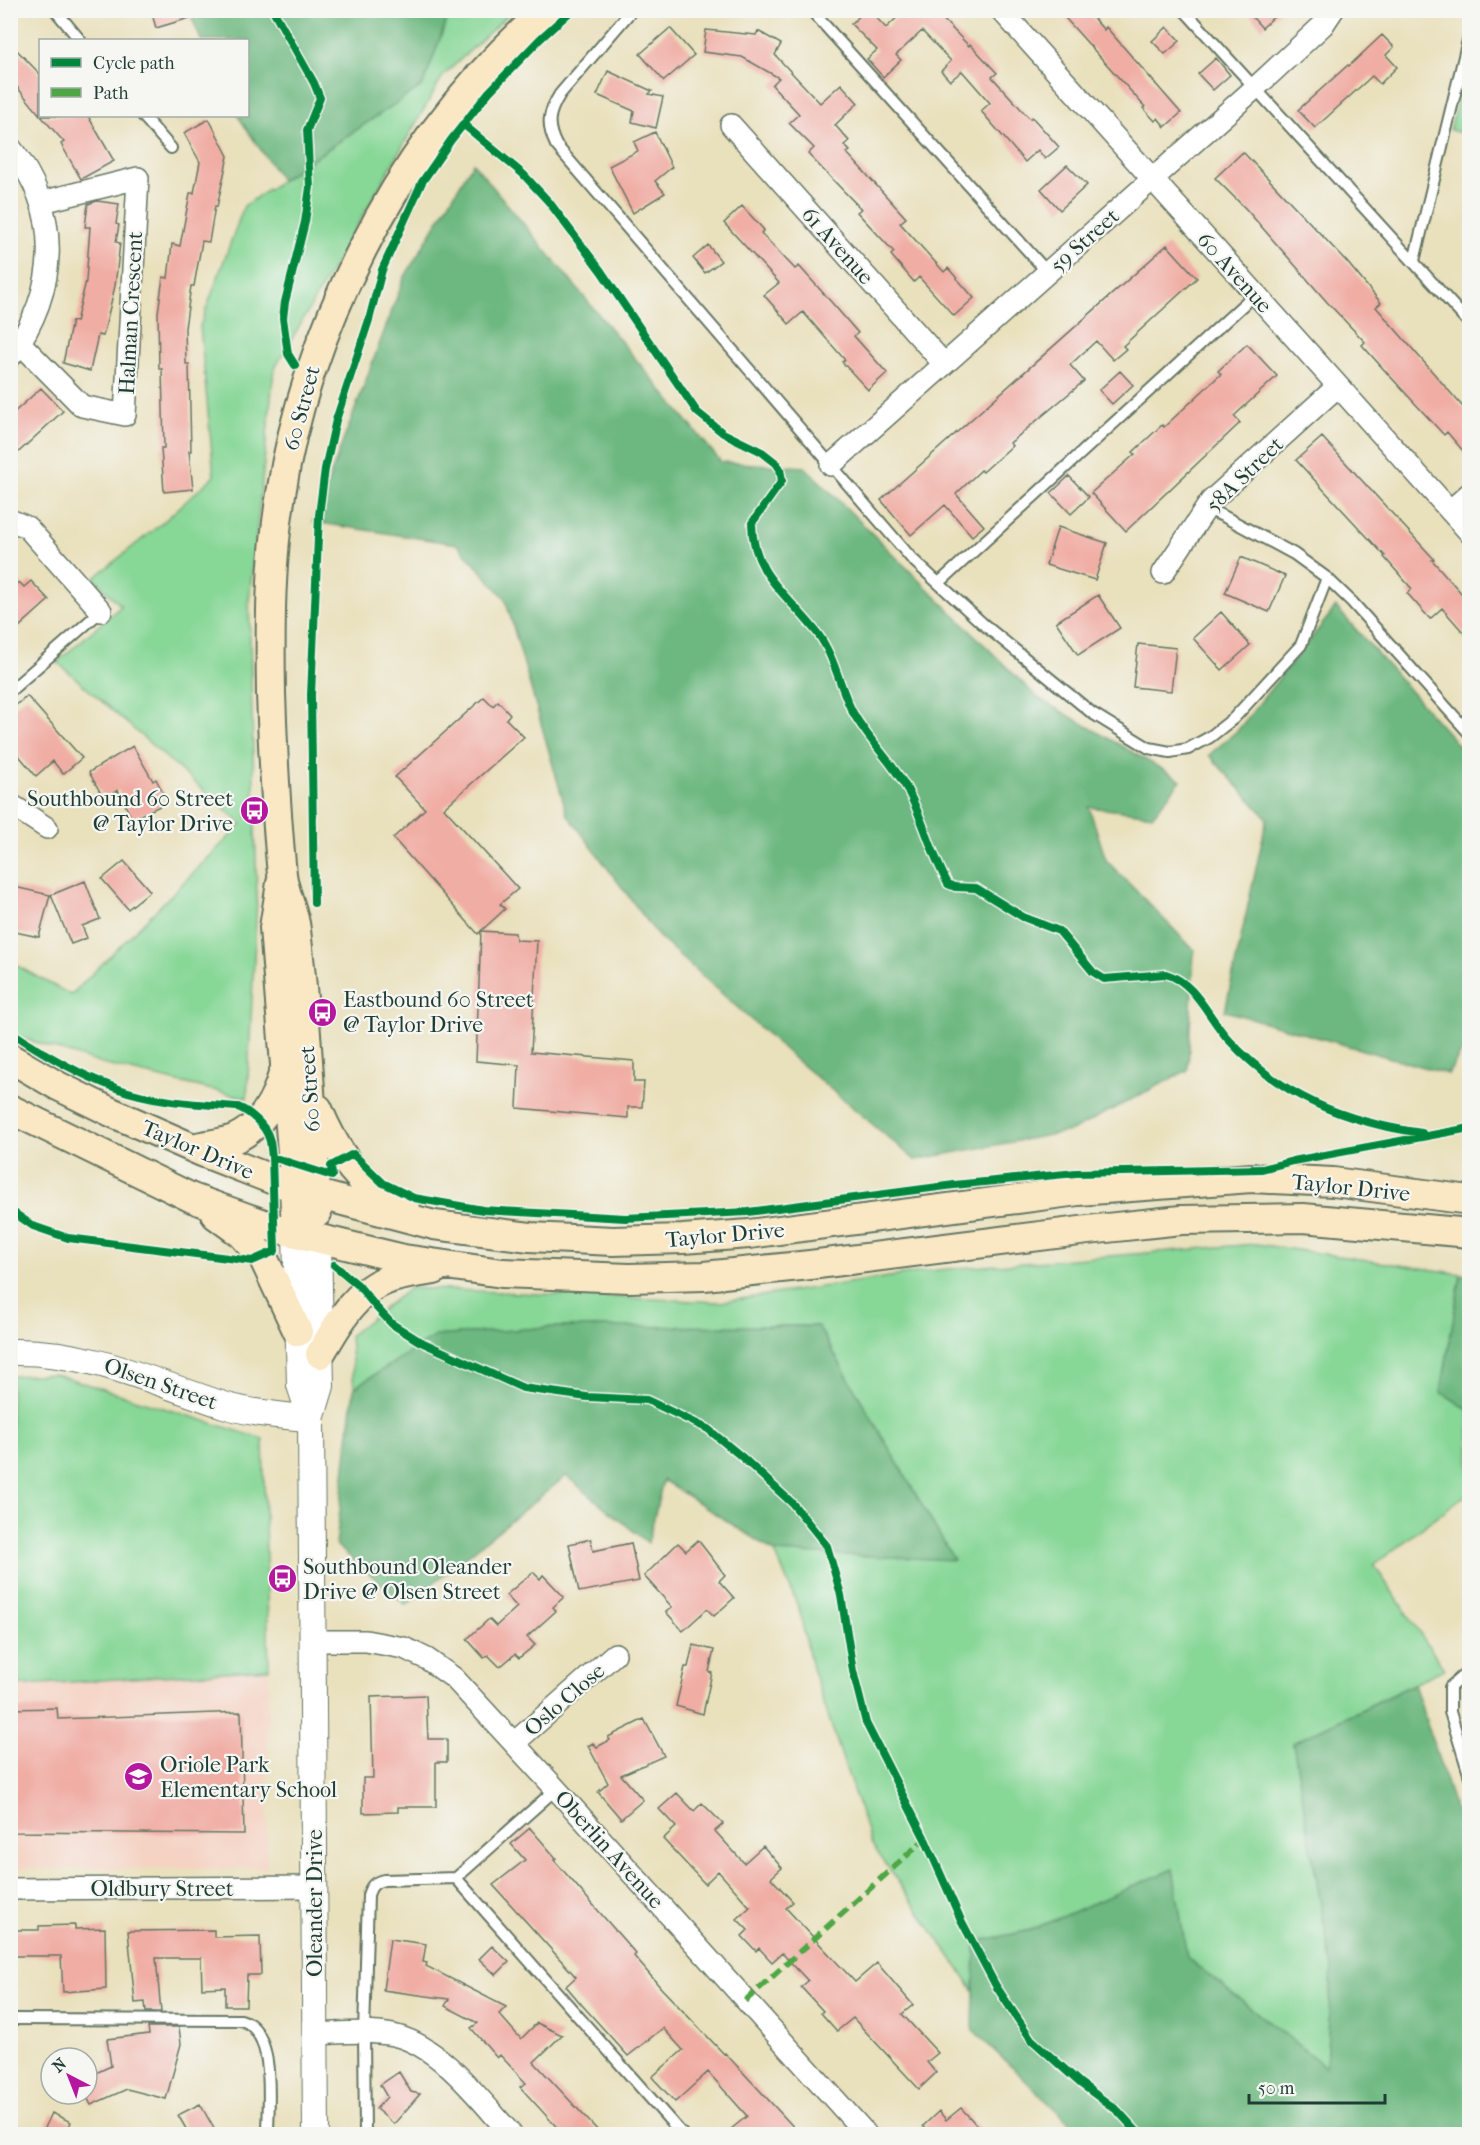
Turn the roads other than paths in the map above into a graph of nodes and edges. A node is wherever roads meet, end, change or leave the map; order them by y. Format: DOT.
graph roads {
  1 [pos="55,10"];
  2 [pos="546,10"];
  3 [pos="632,10"];
  4 [pos="811,10"];
  5 [pos="1001,10"];
  6 [pos="1184,10"];
  7 [pos="1333,10"];
  8 [pos="1470,33"];
  9 [pos="79,39"];
  10 [pos="1255,88"];
  11 [pos="144,117"];
  12 [pos="731,125"];
  13 [pos="10,147"];
  14 [pos="171,148"];
  15 [pos="1152,179"];
  16 [pos="42,202"];
  17 [pos="1414,261"];
  18 [pos="1048,273"];
  19 [pos="1255,294"];
  20 [pos="1470,324"];
  21 [pos="16,341"];
  22 [pos="944,364"];
  23 [pos="1338,387"];
  24 [pos="831,465"];
  25 [pos="1470,494"];
  26 [pos="1205,508"];
  27 [pos="1450,511"];
  28 [pos="10,520"];
  29 [pos="1470,533"];
  30 [pos="1163,573"];
  31 [pos="1327,578"];
  32 [pos="939,583"];
  33 [pos="100,611"];
  34 [pos="10,691"];
  35 [pos="1470,734"];
  36 [pos="10,804"];
  37 [pos="47,828"];
  38 [pos="282,878"];
  39 [pos="10,1058"];
  40 [pos="284,1069"];
  41 [pos="310,1088"];
  42 [pos="10,1109"];
  43 [pos="193,1148"];
  44 [pos="305,1192"];
  45 [pos="192,1198"];
  46 [pos="1470,1200"];
  47 [pos="434,1225"];
  48 [pos="1470,1233"];
  49 [pos="307,1236"];
  50 [pos="450,1267"];
  51 [pos="298,1332"];
  52 [pos="10,1352"];
  53 [pos="320,1354"];
  54 [pos="311,1419"];
  55 [pos="311,1641"];
  56 [pos="615,1654"];
  57 [pos="1470,1672"];
  58 [pos="514,1743"];
  59 [pos="1470,1777"];
  60 [pos="556,1789"];
  61 [pos="456,1878"];
  62 [pos="314,1887"];
  63 [pos="10,1889"];
  64 [pos="10,2019"];
  65 [pos="364,2033"];
  66 [pos="315,2034"];
  67 [pos="496,2126"];
  68 [pos="268,2134"];
  69 [pos="316,2134"];
  70 [pos="365,2134"];
  71 [pos="511,2134"];
  72 [pos="682,2134"];
  73 [pos="866,2134"];
  1 -- 9 [label="lane"];
  2 -- 38 [label="main road, 60 Street"];
  3 -- 24 [label="lane"];
  4 -- 18 [label="lane"];
  5 -- 15 [label="street, 60 Avenue"];
  6 -- 10 [label="lane"];
  7 -- 10 [label="street, 59 Street"];
  8 -- 17 [label="lane"];
  10 -- 15 [label="street, 59 Street"];
  10 -- 17 [label="lane"];
  11 -- 14 [label="lane"];
  12 -- 22 [label="street, 61 Avenue"];
  13 -- 16 [label="street, Halman Crescent"];
  15 -- 18 [label="street, 59 Street"];
  15 -- 19 [label="street, 60 Avenue"];
  16 -- 21 [label="street, Halman Crescent"];
  16 -- 21 [label="street, Halman Crescent"];
  17 -- 20 [label="lane"];
  18 -- 22 [label="street, 59 Street"];
  19 -- 23 [label="street, 60 Avenue"];
  19 -- 32 [label="lane"];
  22 -- 24 [label="street, 59 Street"];
  23 -- 26 [label="street, 58A Street"];
  23 -- 27 [label="street, 60 Avenue"];
  24 -- 32 [label="lane"];
  25 -- 27 [label="street"];
  26 -- 30 [label="street, 58A Street"];
  26 -- 31 [label="lane"];
  27 -- 29 [label="street, 60 Avenue"];
  28 -- 33 [label="street"];
  31 -- 32 [label="lane"];
  31 -- 35 [label="lane"];
  33 -- 34 [label="lane"];
  36 -- 37 [label="street"];
  38 -- 40 [label="main road, 60 Street"];
  38 -- 41 [label="main road, 60 Street"];
  39 -- 43 [label="main road, Taylor Drive"];
  40 -- 43 [label="main road"];
  40 -- 44 [label="main road, 60 Street"];
  41 -- 44 [label="main road, 60 Street"];
  41 -- 47 [label="main road"];
  42 -- 45 [label="main road, Taylor Drive"];
  43 -- 44 [label="main road, Taylor Drive"];
  44 -- 47 [label="main road, Taylor Drive"];
  44 -- 49 [label="main road"];
  45 -- 49 [label="main road, Taylor Drive"];
  45 -- 51 [label="main road"];
  46 -- 47 [label="main road, Taylor Drive"];
  48 -- 50 [label="main road, Taylor Drive"];
  49 -- 50 [label="main road, Taylor Drive"];
  49 -- 51 [label="street, Oleander Drive"];
  49 -- 53 [label="street, Oleander Drive"];
  50 -- 53 [label="main road"];
  51 -- 54 [label="street, Oleander Drive"];
  52 -- 54 [label="street, Olsen Street"];
  53 -- 54 [label="street, Oleander Drive"];
  54 -- 55 [label="street, Oleander Drive"];
  55 -- 58 [label="street, Oberlin Avenue"];
  55 -- 62 [label="street, Oleander Drive"];
  56 -- 58 [label="street, Oslo Close"];
  57 -- 59 [label="lane"];
  58 -- 60 [label="street, Oberlin Avenue"];
  60 -- 61 [label="lane"];
  60 -- 73 [label="street, Oberlin Avenue"];
  61 -- 65 [label="lane"];
  61 -- 72 [label="lane"];
  62 -- 63 [label="street, Oldbury Street"];
  62 -- 66 [label="street, Oleander Drive"];
  64 -- 68 [label="lane"];
  65 -- 66 [label="street"];
  65 -- 67 [label="street"];
  65 -- 70 [label="lane"];
  66 -- 69 [label="street, Oleander Drive"];
  67 -- 71 [label="street"];
}
